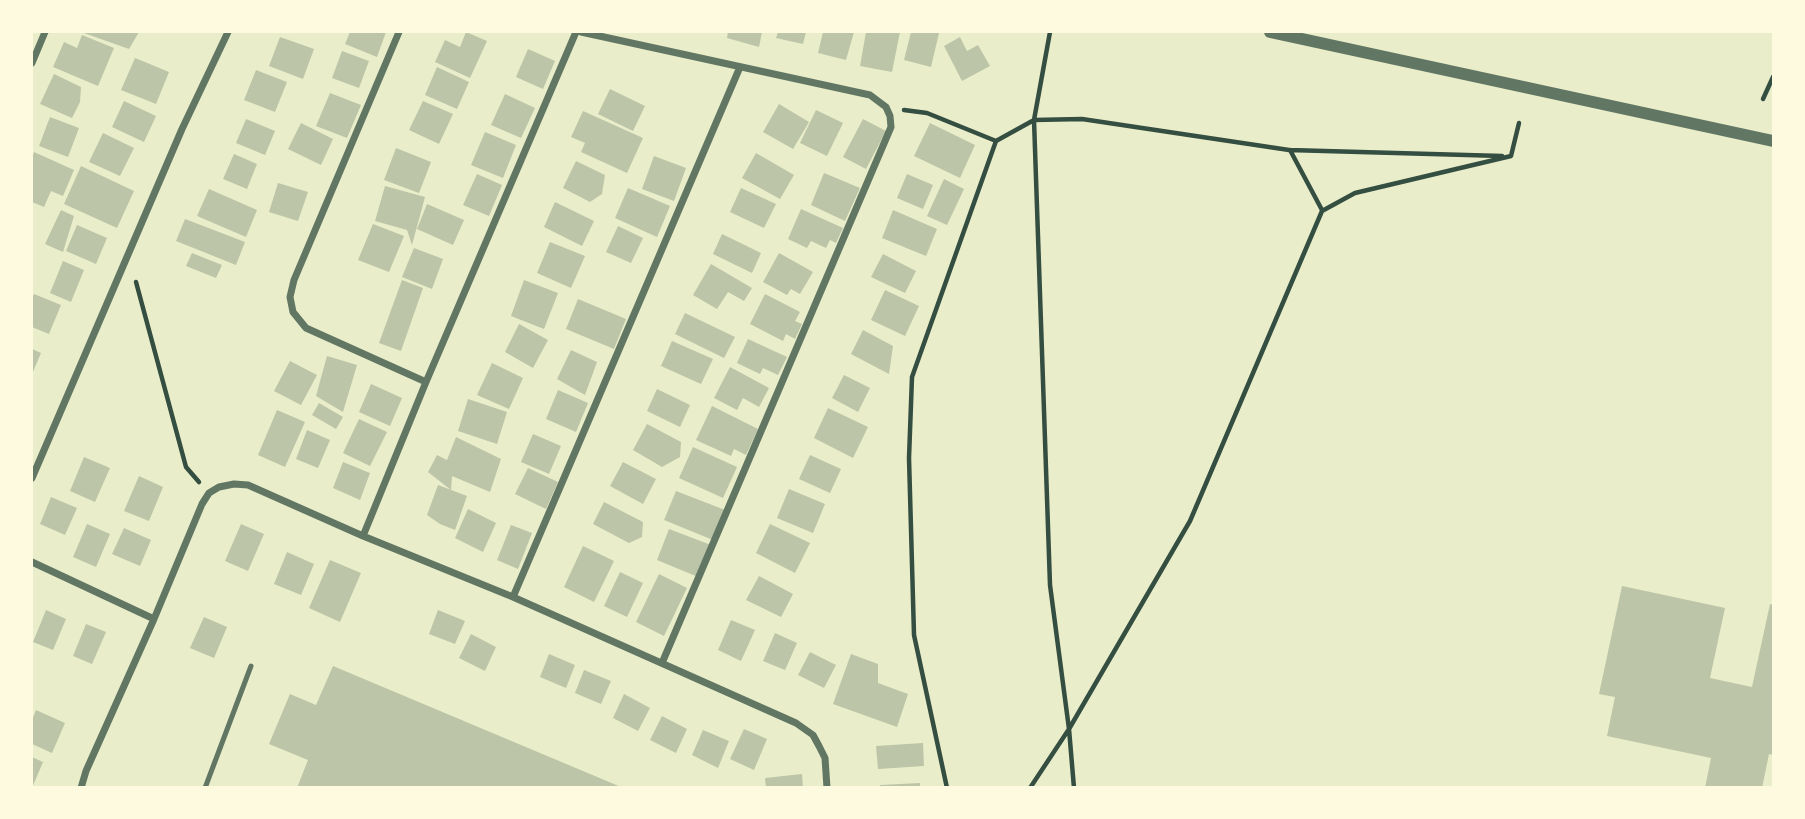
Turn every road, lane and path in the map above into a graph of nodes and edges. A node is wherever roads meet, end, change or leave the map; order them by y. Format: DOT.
graph roads {
  1 [pos="45,32"];
  2 [pos="228,32"];
  3 [pos="399,32"];
  4 [pos="579,32"];
  5 [pos="1050,32"];
  6 [pos="1270,32"];
  7 [pos="32,63"];
  8 [pos="740,67"];
  9 [pos="1773,77"];
  10 [pos="1763,99"];
  11 [pos="886,107"];
  12 [pos="1034,120"];
  13 [pos="1519,123"];
  14 [pos="996,141"];
  15 [pos="1773,141"];
  16 [pos="1289,150"];
  17 [pos="1511,156"];
  18 [pos="1322,211"];
  19 [pos="128,254"];
  20 [pos="426,382"];
  21 [pos="32,478"];
  22 [pos="209,493"];
  23 [pos="363,536"];
  24 [pos="32,562"];
  25 [pos="513,597"];
  26 [pos="154,619"];
  27 [pos="662,663"];
  28 [pos="251,666"];
  29 [pos="1069,729"];
  30 [pos="81,788"];
  31 [pos="205,788"];
  32 [pos="827,788"];
  33 [pos="947,788"];
  34 [pos="1030,788"];
  35 [pos="1073,788"];
  1 -- 7 [label="street"];
  2 -- 19 [label="street"];
  3 -- 20 [label="street"];
  4 -- 8 [label="street"];
  4 -- 20 [label="street"];
  5 -- 12 [label="path"];
  6 -- 15 [label="street"];
  8 -- 11 [label="street"];
  8 -- 25 [label="street"];
  9 -- 10 [label="path"];
  11 -- 14 [label="path"];
  11 -- 27 [label="street"];
  12 -- 14 [label="path"];
  12 -- 16 [label="path"];
  12 -- 29 [label="path"];
  13 -- 17 [label="path"];
  14 -- 33 [label="path"];
  16 -- 17 [label="path"];
  16 -- 18 [label="path"];
  17 -- 18 [label="path"];
  18 -- 29 [label="path"];
  19 -- 21 [label="street"];
  19 -- 22 [label="path"];
  20 -- 23 [label="street"];
  22 -- 23 [label="street"];
  22 -- 26 [label="street"];
  23 -- 25 [label="street"];
  24 -- 26 [label="street"];
  25 -- 27 [label="street"];
  26 -- 30 [label="street"];
  27 -- 32 [label="street"];
  28 -- 31 [label="lane"];
  29 -- 34 [label="path"];
  29 -- 35 [label="path"];
}
